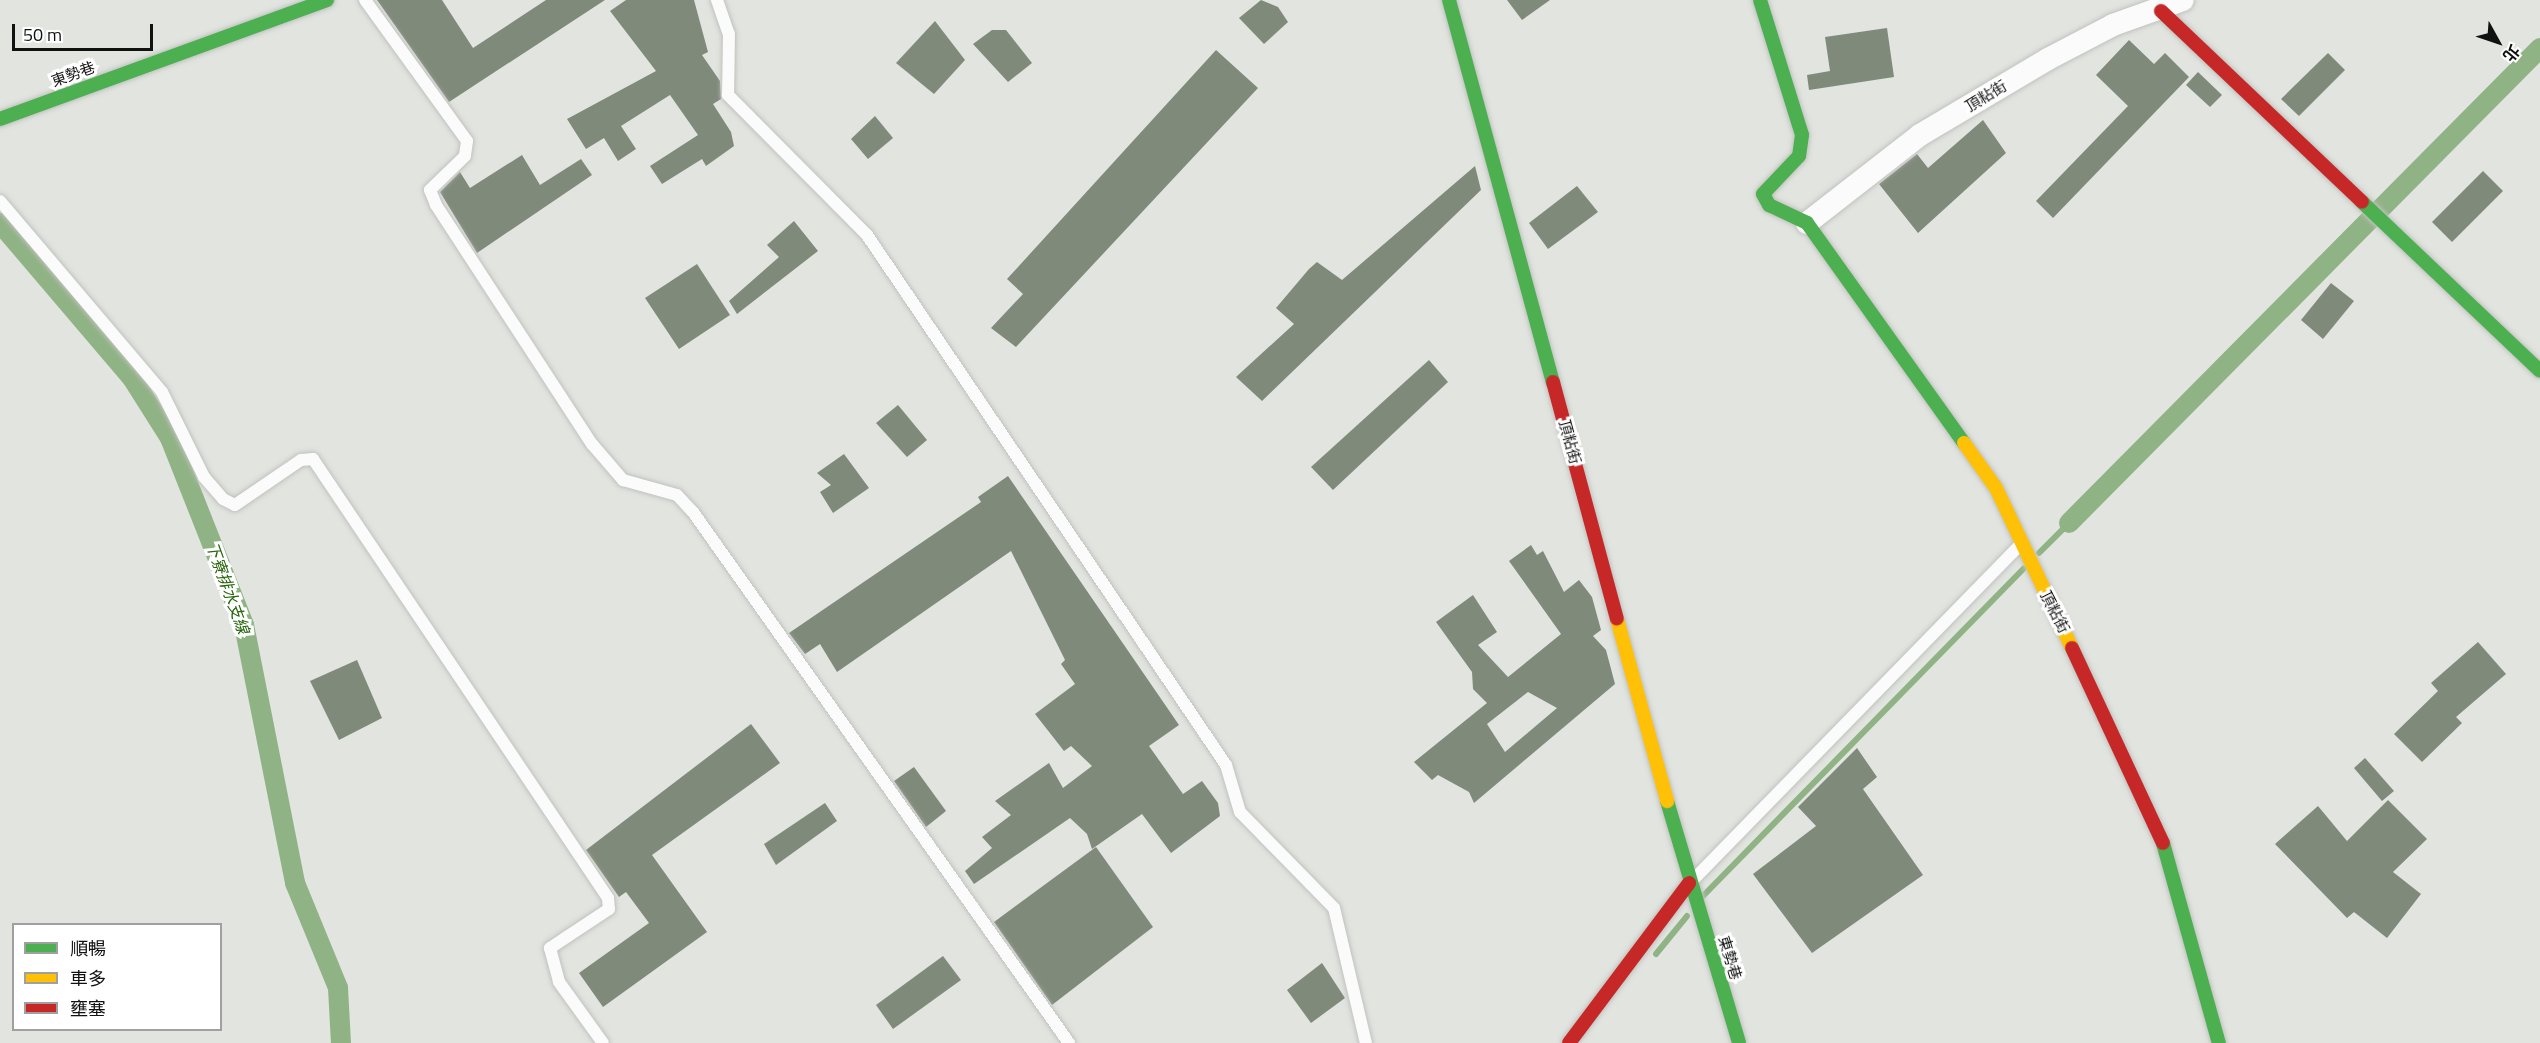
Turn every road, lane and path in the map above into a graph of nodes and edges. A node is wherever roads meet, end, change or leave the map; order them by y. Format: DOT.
graph roads {
  1 [pos="327,0"];
  2 [pos="364,0"];
  3 [pos="717,0"];
  4 [pos="1449,0"];
  5 [pos="1760,0"];
  6 [pos="2183,0"];
  7 [pos="2161,11"];
  8 [pos="0,119"];
  9 [pos="0,201"];
  10 [pos="1807,223"];
  11 [pos="2540,371"];
  12 [pos="2020,545"];
  13 [pos="1689,884"];
  14 [pos="603,1043"];
  15 [pos="1069,1043"];
  16 [pos="1366,1043"];
  17 [pos="1569,1043"];
  18 [pos="1739,1043"];
  19 [pos="2219,1043"];
  1 -- 8 [label="street, 東勢巷"];
  2 -- 15 [label="lane"];
  3 -- 16 [label="lane"];
  4 -- 13 [label="street, 頂粘街"];
  5 -- 10 [label="street, 頂粘街"];
  6 -- 7 [label="street, 頂粘街"];
  7 -- 10 [label="street, 頂粘街"];
  7 -- 11 [label="street"];
  9 -- 14 [label="lane"];
  10 -- 12 [label="street, 頂粘街"];
  12 -- 13 [label="lane"];
  12 -- 19 [label="street, 頂粘街"];
  13 -- 17 [label="street"];
  13 -- 18 [label="street, 東勢巷"];
}
